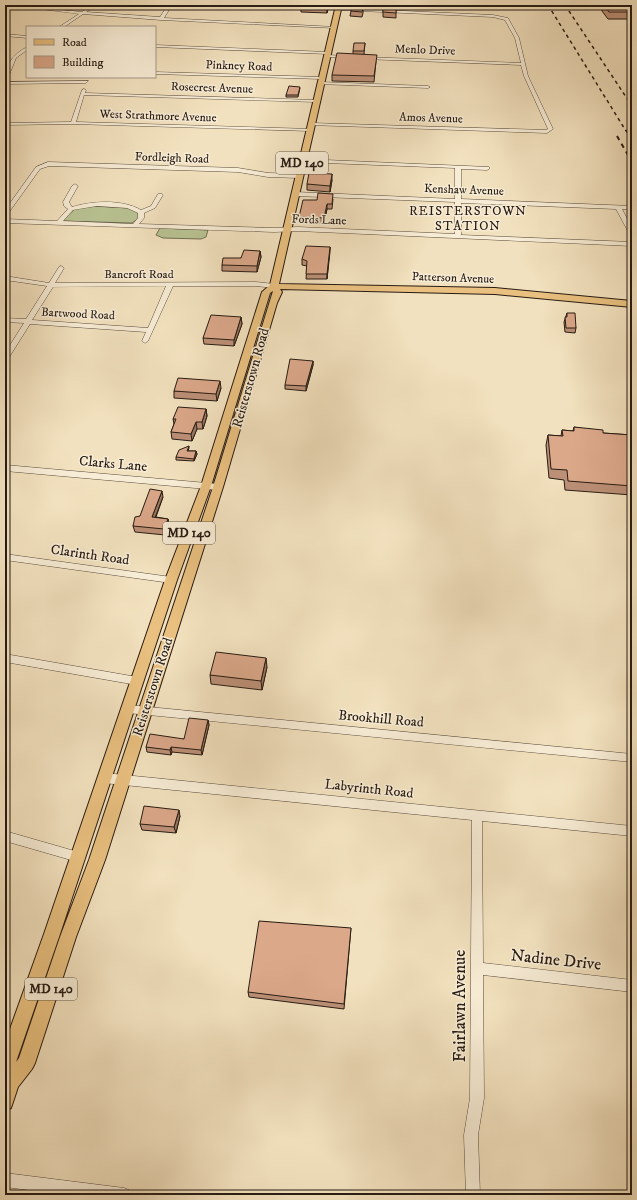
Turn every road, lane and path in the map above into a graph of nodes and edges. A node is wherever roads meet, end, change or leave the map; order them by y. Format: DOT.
graph roads {
  1 [pos="12,5"];
  2 [pos="95,5"];
  3 [pos="170,5"];
  4 [pos="29,6"];
  5 [pos="338,7"];
  6 [pos="82,13"];
  7 [pos="161,19"];
  8 [pos="62,26"];
  9 [pos="334,27"];
  10 [pos="5,35"];
  11 [pos="26,37"];
  12 [pos="156,46"];
  13 [pos="26,49"];
  14 [pos="327,54"];
  15 [pos="350,57"];
  16 [pos="357,58"];
  17 [pos="522,64"];
  18 [pos="156,73"];
  19 [pos="87,79"];
  20 [pos="5,81"];
  21 [pos="321,81"];
  22 [pos="428,87"];
  23 [pos="83,94"];
  24 [pos="316,100"];
  25 [pos="5,124"];
  26 [pos="73,124"];
  27 [pos="310,127"];
  28 [pos="302,161"];
  29 [pos="458,167"];
  30 [pos="487,168"];
  31 [pos="299,176"];
  32 [pos="75,186"];
  33 [pos="295,194"];
  34 [pos="160,195"];
  35 [pos="458,201"];
  36 [pos="618,207"];
  37 [pos="632,208"];
  38 [pos="71,209"];
  39 [pos="142,212"];
  40 [pos="5,214"];
  41 [pos="5,221"];
  42 [pos="58,223"];
  43 [pos="135,226"];
  44 [pos="286,230"];
  45 [pos="632,233"];
  46 [pos="458,237"];
  47 [pos="632,244"];
  48 [pos="61,268"];
  49 [pos="5,278"];
  50 [pos="51,285"];
  51 [pos="170,285"];
  52 [pos="274,286"];
  53 [pos="332,288"];
  54 [pos="632,304"];
  55 [pos="5,320"];
  56 [pos="28,322"];
  57 [pos="150,330"];
  58 [pos="265,331"];
  59 [pos="145,341"];
  60 [pos="5,359"];
  61 [pos="238,384"];
  62 [pos="242,410"];
  63 [pos="5,468"];
  64 [pos="212,487"];
  65 [pos="5,557"];
  66 [pos="171,580"];
  67 [pos="172,628"];
  68 [pos="5,658"];
  69 [pos="137,681"];
  70 [pos="128,708"];
  71 [pos="146,710"];
  72 [pos="632,758"];
  73 [pos="104,778"];
  74 [pos="123,780"];
  75 [pos="477,816"];
  76 [pos="632,831"];
  77 [pos="5,836"];
  78 [pos="78,857"];
  79 [pos="477,968"];
  80 [pos="632,986"];
  81 [pos="10,1083"];
  82 [pos="5,1102"];
  83 [pos="5,1180"];
  84 [pos="124,1195"];
  85 [pos="473,1195"];
  1 -- 4 [label="street"];
  2 -- 6 [label="street"];
  3 -- 7 [label="street"];
  4 -- 6 [label="street"];
  5 -- 9 [label="main road, Reisterstown Road / MD 140"];
  5 -- 17 [label="street"];
  6 -- 7 [label="street"];
  6 -- 8 [label="street"];
  7 -- 9 [label="street"];
  9 -- 14 [label="main road, Reisterstown Road / MD 140"];
  10 -- 11 [label="street"];
  12 -- 14 [label="street"];
  13 -- 20 [label="street"];
  14 -- 15 [label="street"];
  14 -- 21 [label="main road, Reisterstown Road / MD 140"];
  16 -- 17 [label="street, Menlo Drive"];
  17 -- 27 [label="street, Amos Avenue"];
  18 -- 21 [label="street, Pinkney Road"];
  19 -- 20 [label="street"];
  19 -- 23 [label="street"];
  21 -- 22 [label="street, Pinkney Road"];
  21 -- 24 [label="main road, Reisterstown Road / MD 140"];
  23 -- 24 [label="street, Rosecrest Avenue"];
  23 -- 26 [label="street"];
  24 -- 27 [label="main road, Reisterstown Road / MD 140"];
  25 -- 26 [label="street, West Strathmore Avenue"];
  26 -- 27 [label="street, West Strathmore Avenue"];
  27 -- 28 [label="main road, Reisterstown Road / MD 140"];
  28 -- 29 [label="street"];
  28 -- 31 [label="main road, Reisterstown Road / MD 140"];
  29 -- 30 [label="street"];
  29 -- 35 [label="street"];
  31 -- 33 [label="main road, Reisterstown Road / MD 140"];
  31 -- 40 [label="street, Fordleigh Road"];
  32 -- 38 [label="street"];
  33 -- 35 [label="street, Kenshaw Avenue"];
  33 -- 44 [label="main road, Reisterstown Road / MD 140"];
  34 -- 39 [label="street"];
  35 -- 36 [label="street, Kenshaw Avenue"];
  35 -- 46 [label="street"];
  36 -- 37 [label="street, Kenshaw Avenue"];
  36 -- 45 [label="street"];
  38 -- 39 [label="street"];
  38 -- 42 [label="street"];
  39 -- 43 [label="street"];
  41 -- 42 [label="street, Fords Lane"];
  42 -- 43 [label="street, Fords Lane"];
  43 -- 44 [label="street, Fords Lane"];
  44 -- 46 [label="street, Fords Lane"];
  44 -- 52 [label="main road, Reisterstown Road / MD 140"];
  46 -- 47 [label="street, Fords Lane"];
  48 -- 50 [label="street"];
  49 -- 50 [label="street, Bancroft Road"];
  50 -- 51 [label="street, Bancroft Road"];
  50 -- 56 [label="street"];
  51 -- 52 [label="street, Bancroft Road"];
  51 -- 57 [label="street"];
  52 -- 53 [label="main road, Patterson Avenue"];
  52 -- 58 [label="main road, Reisterstown Road / MD 140"];
  52 -- 61 [label="main road, Reisterstown Road / MD 140"];
  53 -- 54 [label="main road, Patterson Avenue"];
  53 -- 58 [label="main road"];
  55 -- 56 [label="street, Bartwood Road"];
  56 -- 57 [label="street, Bartwood Road"];
  56 -- 60 [label="street"];
  57 -- 59 [label="street"];
  58 -- 62 [label="main road, Reisterstown Road / MD 140"];
  61 -- 62 [label="main road"];
  61 -- 64 [label="main road, Reisterstown Road / MD 140"];
  62 -- 64 [label="main road, Reisterstown Road / MD 140"];
  63 -- 64 [label="street, Clarks Lane"];
  64 -- 66 [label="main road, Reisterstown Road / MD 140"];
  64 -- 67 [label="main road, Reisterstown Road / MD 140"];
  65 -- 66 [label="street, Clarinth Road"];
  66 -- 67 [label="main road"];
  66 -- 69 [label="main road, Reisterstown Road / MD 140"];
  67 -- 71 [label="main road, Reisterstown Road / MD 140"];
  68 -- 69 [label="street"];
  69 -- 70 [label="main road, Reisterstown Road / MD 140"];
  70 -- 71 [label="street, Brookhill Road"];
  70 -- 73 [label="main road, Reisterstown Road / MD 140"];
  71 -- 72 [label="street, Brookhill Road"];
  71 -- 74 [label="main road, Reisterstown Road / MD 140"];
  73 -- 74 [label="street, Labyrinth Road"];
  73 -- 78 [label="main road, Reisterstown Road / MD 140"];
  74 -- 75 [label="street, Labyrinth Road"];
  74 -- 81 [label="main road, Reisterstown Road / MD 140"];
  75 -- 76 [label="street, Labyrinth Road"];
  75 -- 79 [label="street, Fairlawn Avenue"];
  77 -- 78 [label="street"];
  78 -- 81 [label="main road, Reisterstown Road / MD 140"];
  79 -- 80 [label="street, Nadine Drive"];
  79 -- 85 [label="street, Fairlawn Avenue"];
  81 -- 82 [label="main road, Reisterstown Road / MD 140"];
  83 -- 84 [label="street"];
}
